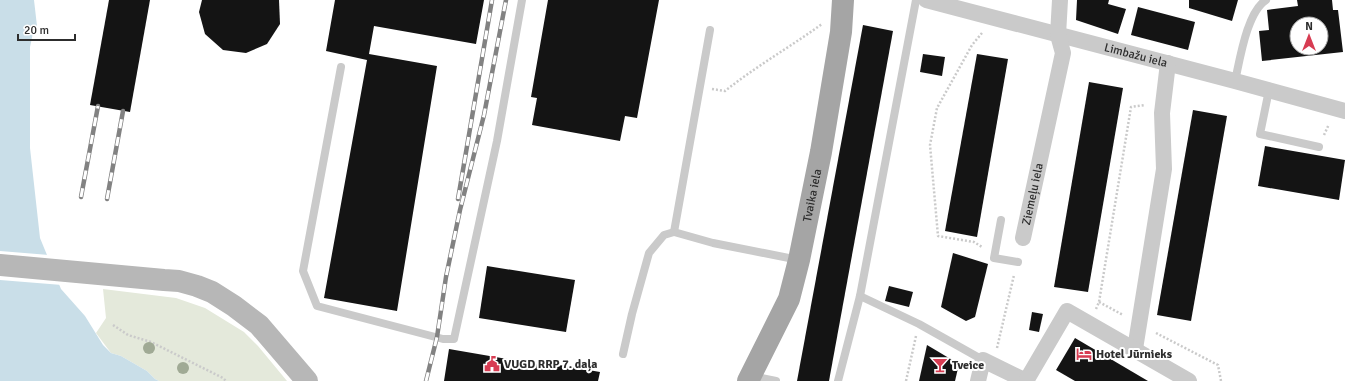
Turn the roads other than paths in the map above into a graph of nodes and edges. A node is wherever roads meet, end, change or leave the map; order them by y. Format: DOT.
graph roads {
  1 [pos="522,0"];
  2 [pos="916,0"];
  3 [pos="926,0"];
  4 [pos="1060,0"];
  5 [pos="1266,0"];
  6 [pos="843,4"];
  7 [pos="710,30"];
  8 [pos="1058,35"];
  9 [pos="1168,63"];
  10 [pos="341,68"];
  11 [pos="1235,80"];
  12 [pos="1269,90"];
  13 [pos="1345,111"];
  14 [pos="1319,147"];
  15 [pos="1001,220"];
  16 [pos="674,232"];
  17 [pos="1023,238"];
  18 [pos="799,260"];
  19 [pos="1018,262"];
  20 [pos="0,266"];
  21 [pos="860,296"];
  22 [pos="1135,349"];
  23 [pos="624,354"];
  24 [pos="983,360"];
  25 [pos="749,378"];
  26 [pos="307,381"];
  27 [pos="776,381"];
  28 [pos="838,381"];
  29 [pos="978,381"];
  30 [pos="1026,381"];
  31 [pos="1189,381"];
  1 -- 10 [label="lane"];
  2 -- 21 [label="lane"];
  3 -- 8 [label="street, Limbažu iela"];
  4 -- 8 [label="street, Ziemeļu iela"];
  5 -- 11 [label="lane"];
  6 -- 18 [label="main road, Tvaika iela"];
  7 -- 16 [label="lane"];
  8 -- 9 [label="street, Limbažu iela"];
  8 -- 17 [label="street, Ziemeļu iela"];
  9 -- 11 [label="street, Limbažu iela"];
  9 -- 22 [label="street"];
  11 -- 12 [label="street, Limbažu iela"];
  12 -- 13 [label="street, Limbažu iela"];
  12 -- 14 [label="lane"];
  15 -- 19 [label="lane"];
  16 -- 18 [label="lane"];
  16 -- 23 [label="lane"];
  18 -- 25 [label="main road, Tvaika iela"];
  20 -- 26 [label="street"];
  21 -- 24 [label="lane"];
  21 -- 28 [label="lane"];
  22 -- 30 [label="street"];
  22 -- 31 [label="street"];
  24 -- 29 [label="street"];
  24 -- 30 [label="street"];
  25 -- 27 [label="lane"];
}
